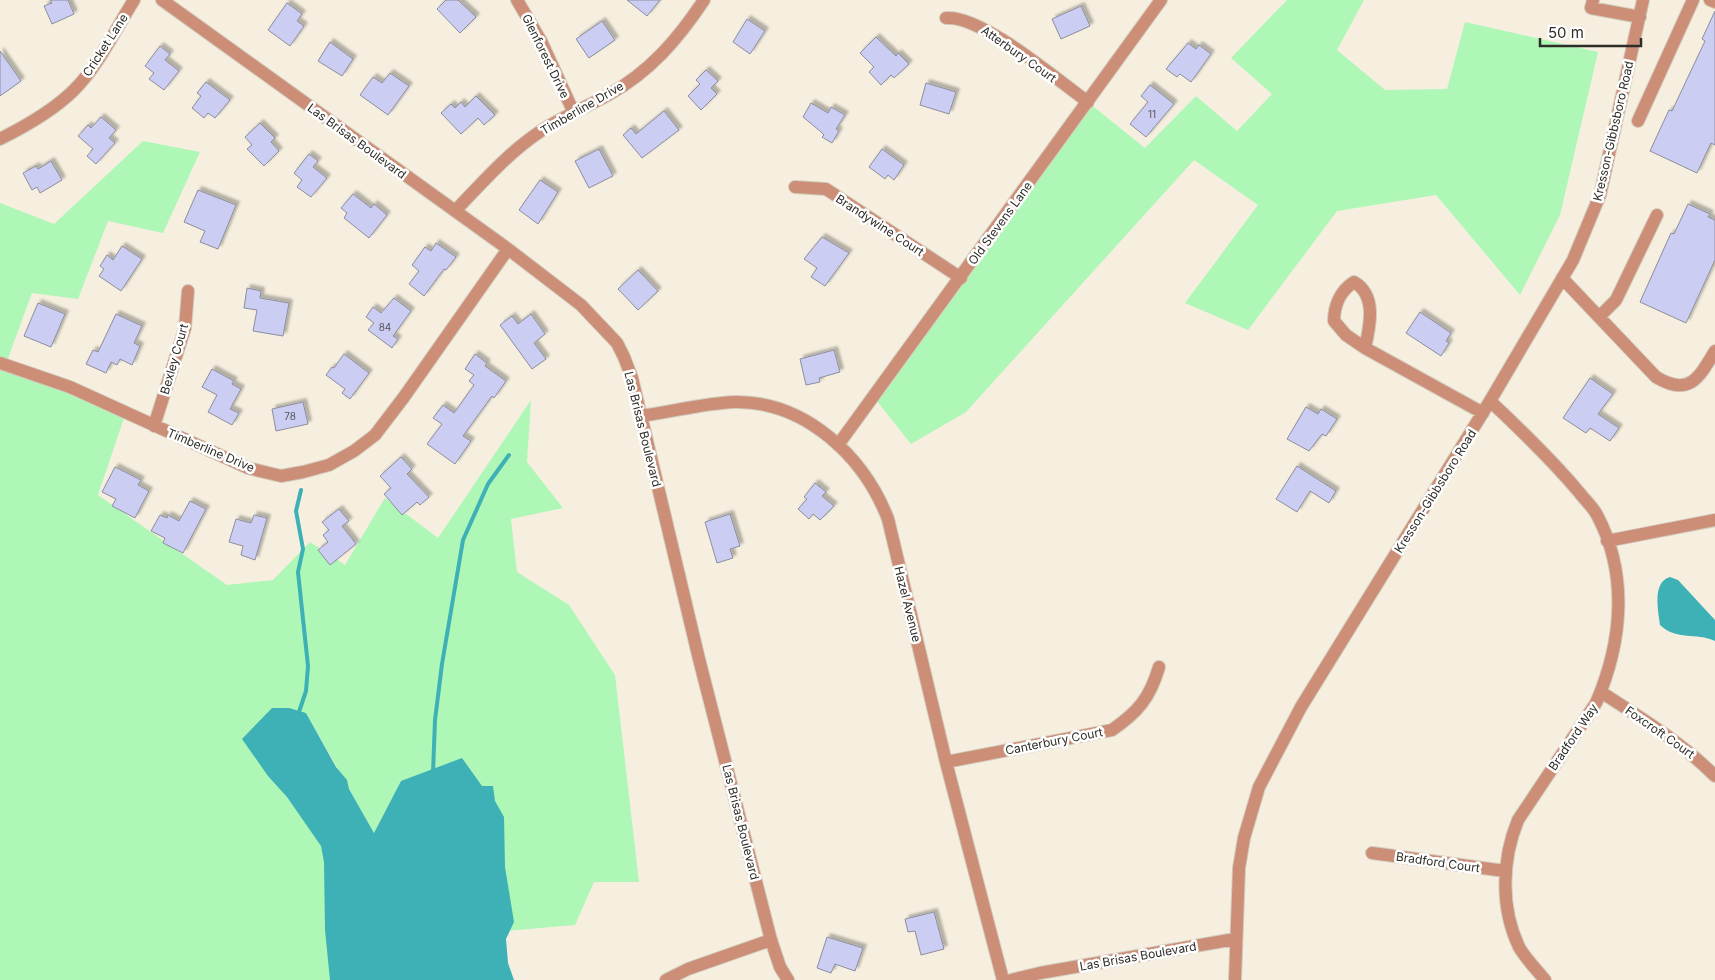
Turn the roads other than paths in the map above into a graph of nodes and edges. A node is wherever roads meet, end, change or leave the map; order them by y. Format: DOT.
graph roads {
  1 [pos="134,0"];
  2 [pos="162,0"];
  3 [pos="517,0"];
  4 [pos="704,0"];
  5 [pos="1161,0"];
  6 [pos="1593,0"];
  7 [pos="1643,0"];
  8 [pos="1693,0"];
  9 [pos="1710,0"];
  10 [pos="1715,2"];
  11 [pos="1640,17"];
  12 [pos="946,18"];
  13 [pos="1088,102"];
  14 [pos="574,113"];
  15 [pos="1638,121"];
  16 [pos="0,139"];
  17 [pos="795,187"];
  18 [pos="456,211"];
  19 [pos="1656,215"];
  20 [pos="508,249"];
  21 [pos="961,278"];
  22 [pos="1562,278"];
  23 [pos="188,290"];
  24 [pos="1599,317"];
  25 [pos="1365,348"];
  26 [pos="1715,351"];
  27 [pos="0,363"];
  28 [pos="1490,401"];
  29 [pos="1483,413"];
  30 [pos="641,416"];
  31 [pos="154,426"];
  32 [pos="838,445"];
  33 [pos="1715,520"];
  34 [pos="1607,541"];
  35 [pos="1159,667"];
  36 [pos="1601,692"];
  37 [pos="946,762"];
  38 [pos="1715,776"];
  39 [pos="1372,853"];
  40 [pos="1505,871"];
  41 [pos="1235,939"];
  42 [pos="771,940"];
  43 [pos="666,980"];
  44 [pos="788,980"];
  45 [pos="1003,980"];
  46 [pos="1012,980"];
  47 [pos="1235,980"];
  48 [pos="1545,980"];
  1 -- 16 [label="street, Cricket Lane"];
  2 -- 18 [label="street, Las Brisas Boulevard"];
  3 -- 14 [label="street, Glenforest Drive"];
  4 -- 14 [label="street, Timberline Drive"];
  5 -- 13 [label="street, Old Stevens Lane"];
  6 -- 11 [label="street"];
  7 -- 11 [label="street, Kresson-Gibbsboro Road"];
  8 -- 15 [label="street"];
  9 -- 10 [label="street"];
  11 -- 22 [label="street, Kresson-Gibbsboro Road"];
  12 -- 13 [label="street, Atterbury Court"];
  13 -- 21 [label="street, Old Stevens Lane"];
  14 -- 18 [label="street, Timberline Drive"];
  17 -- 21 [label="street, Brandywine Court"];
  18 -- 20 [label="street, Las Brisas Boulevard"];
  19 -- 24 [label="street"];
  20 -- 30 [label="street, Las Brisas Boulevard"];
  20 -- 31 [label="street, Timberline Drive"];
  21 -- 32 [label="street, Old Stevens Lane"];
  22 -- 24 [label="street"];
  22 -- 28 [label="street, Kresson-Gibbsboro Road"];
  23 -- 31 [label="street, Bexley Court"];
  24 -- 26 [label="street"];
  25 -- 25 [label="street"];
  25 -- 29 [label="street"];
  27 -- 31 [label="street, Timberline Drive"];
  28 -- 29 [label="street, Kresson-Gibbsboro Road"];
  28 -- 34 [label="street, Bradford Way"];
  29 -- 41 [label="street, Kresson-Gibbsboro Road"];
  30 -- 32 [label="street, Hazel Avenue"];
  30 -- 42 [label="street, Las Brisas Boulevard"];
  32 -- 37 [label="street, Hazel Avenue"];
  33 -- 34 [label="street"];
  34 -- 36 [label="street, Bradford Way"];
  35 -- 37 [label="street, Canterbury Court"];
  36 -- 38 [label="street, Foxcroft Court"];
  36 -- 40 [label="street, Bradford Way"];
  37 -- 45 [label="street, Hazel Avenue"];
  39 -- 40 [label="street, Bradford Court"];
  40 -- 48 [label="street, Bradford Way"];
  41 -- 46 [label="street, Las Brisas Boulevard"];
  41 -- 47 [label="street, Kresson-Gibbsboro Road"];
  42 -- 43 [label="street"];
  42 -- 44 [label="street, Las Brisas Boulevard"];
}
